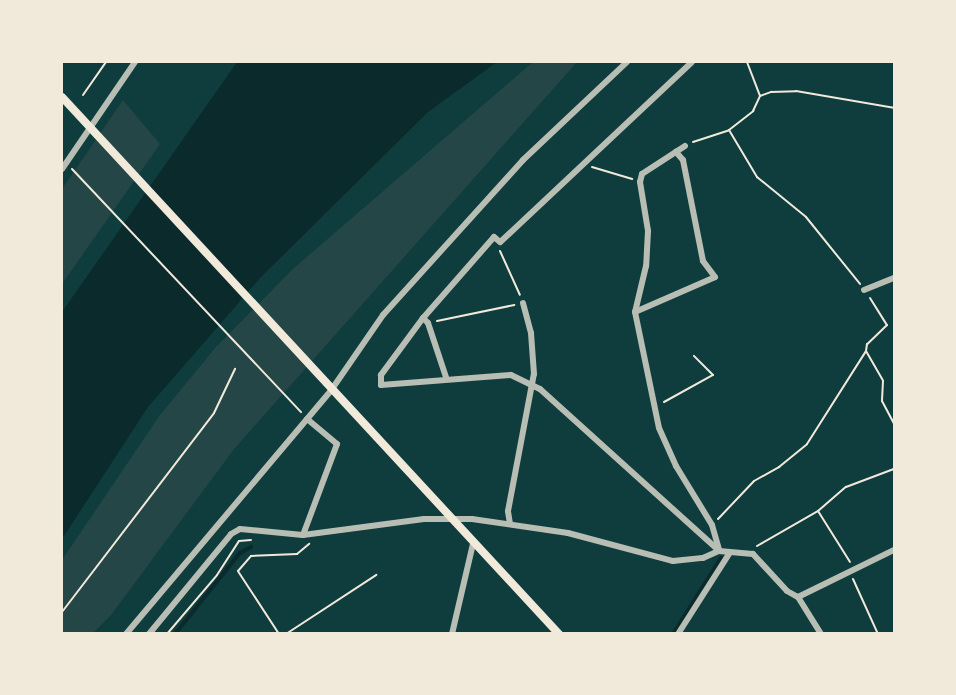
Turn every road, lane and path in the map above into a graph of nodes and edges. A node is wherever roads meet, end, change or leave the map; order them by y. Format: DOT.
graph roads {
  1 [pos="106,62"];
  2 [pos="135,62"];
  3 [pos="627,62"];
  4 [pos="692,62"];
  5 [pos="747,62"];
  6 [pos="83,95"];
  7 [pos="760,96"];
  8 [pos="62,97"];
  9 [pos="894,108"];
  10 [pos="88,127"];
  11 [pos="729,130"];
  12 [pos="685,146"];
  13 [pos="676,152"];
  14 [pos="66,163"];
  15 [pos="580,163"];
  16 [pos="62,170"];
  17 [pos="641,178"];
  18 [pos="500,242"];
  19 [pos="894,278"];
  20 [pos="864,290"];
  21 [pos="523,303"];
  22 [pos="635,312"];
  23 [pos="426,321"];
  24 [pos="866,351"];
  25 [pos="694,356"];
  26 [pos="235,369"];
  27 [pos="446,377"];
  28 [pos="530,384"];
  29 [pos="329,386"];
  30 [pos="656,407"];
  31 [pos="302,413"];
  32 [pos="307,419"];
  33 [pos="894,424"];
  34 [pos="894,469"];
  35 [pos="818,511"];
  36 [pos="456,521"];
  37 [pos="510,524"];
  38 [pos="712,525"];
  39 [pos="323,532"];
  40 [pos="303,535"];
  41 [pos="261,540"];
  42 [pos="473,544"];
  43 [pos="742,550"];
  44 [pos="894,550"];
  45 [pos="719,551"];
  46 [pos="729,554"];
  47 [pos="852,571"];
  48 [pos="376,575"];
  49 [pos="798,597"];
  50 [pos="62,612"];
  51 [pos="126,633"];
  52 [pos="149,633"];
  53 [pos="167,633"];
  54 [pos="279,633"];
  55 [pos="286,633"];
  56 [pos="452,633"];
  57 [pos="559,633"];
  58 [pos="678,633"];
  59 [pos="821,633"];
  60 [pos="878,633"];
  1 -- 6 [label="path"];
  2 -- 10 [label="street"];
  3 -- 29 [label="street"];
  4 -- 15 [label="street"];
  5 -- 7 [label="path"];
  7 -- 9 [label="path"];
  7 -- 11 [label="path"];
  8 -- 10 [label="main road"];
  10 -- 14 [label="street"];
  10 -- 29 [label="main road"];
  11 -- 12 [label="path"];
  11 -- 20 [label="path"];
  12 -- 13 [label="street"];
  13 -- 17 [label="street"];
  13 -- 22 [label="street"];
  14 -- 16 [label="street"];
  14 -- 31 [label="path"];
  15 -- 17 [label="path"];
  15 -- 18 [label="street"];
  17 -- 22 [label="street"];
  18 -- 21 [label="path"];
  18 -- 23 [label="street"];
  19 -- 20 [label="street"];
  20 -- 24 [label="path"];
  21 -- 23 [label="path"];
  21 -- 28 [label="street"];
  22 -- 30 [label="street"];
  23 -- 27 [label="street"];
  23 -- 27 [label="street"];
  24 -- 33 [label="path"];
  24 -- 38 [label="path"];
  25 -- 30 [label="path"];
  26 -- 50 [label="path"];
  27 -- 28 [label="street"];
  28 -- 37 [label="street"];
  28 -- 45 [label="street"];
  29 -- 32 [label="street"];
  29 -- 36 [label="main road"];
  30 -- 38 [label="street"];
  32 -- 40 [label="street"];
  32 -- 51 [label="street"];
  34 -- 35 [label="path"];
  35 -- 43 [label="path"];
  35 -- 47 [label="path"];
  36 -- 37 [label="street"];
  36 -- 39 [label="street"];
  36 -- 42 [label="main road"];
  37 -- 45 [label="street"];
  38 -- 45 [label="street"];
  39 -- 40 [label="street"];
  39 -- 54 [label="path"];
  40 -- 52 [label="street"];
  41 -- 53 [label="path"];
  42 -- 56 [label="street"];
  42 -- 57 [label="main road"];
  43 -- 46 [label="street"];
  43 -- 49 [label="street"];
  44 -- 47 [label="street"];
  45 -- 46 [label="street"];
  46 -- 58 [label="street"];
  47 -- 49 [label="street"];
  47 -- 60 [label="path"];
  48 -- 55 [label="path"];
  49 -- 59 [label="street"];
}
